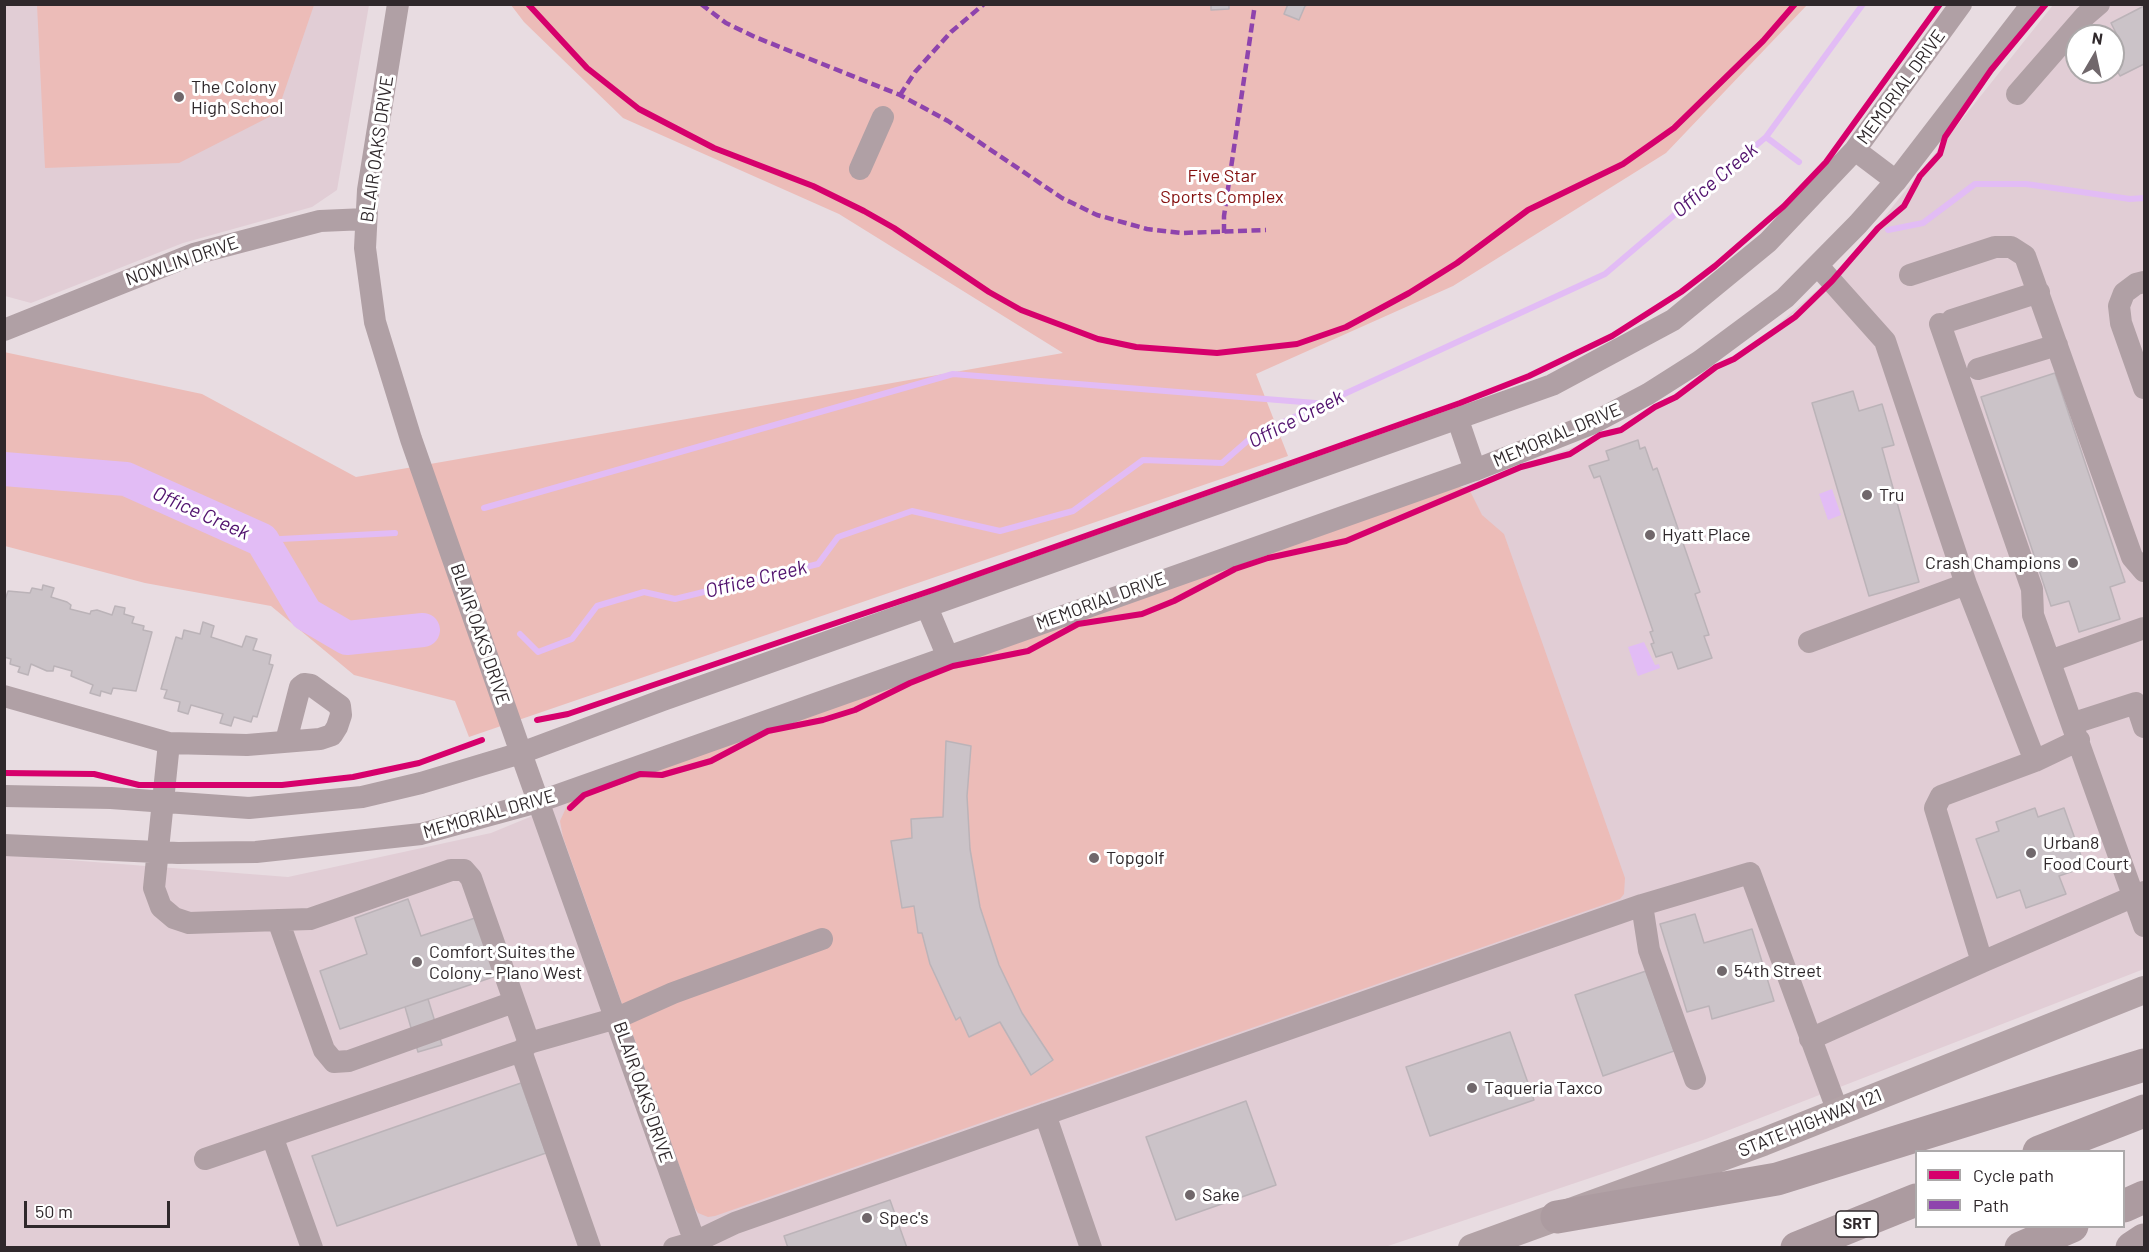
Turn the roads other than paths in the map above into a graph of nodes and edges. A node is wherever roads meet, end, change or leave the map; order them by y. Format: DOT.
graph roads {
  1 [pos="398,4"];
  2 [pos="1962,4"];
  3 [pos="2032,4"];
  4 [pos="2085,8"];
  5 [pos="2017,94"];
  6 [pos="883,117"];
  7 [pos="1855,150"];
  8 [pos="860,169"];
  9 [pos="1896,180"];
  10 [pos="366,219"];
  11 [pos="1818,266"];
  12 [pos="1910,275"];
  13 [pos="2145,282"];
  14 [pos="2038,292"];
  15 [pos="4,330"];
  16 [pos="2057,345"];
  17 [pos="1978,369"];
  18 [pos="2145,388"];
  19 [pos="1458,420"];
  20 [pos="1475,470"];
  21 [pos="2145,571"];
  22 [pos="1966,584"];
  23 [pos="927,607"];
  24 [pos="2145,628"];
  25 [pos="1809,642"];
  26 [pos="947,656"];
  27 [pos="2050,661"];
  28 [pos="4,696"];
  29 [pos="2145,727"];
  30 [pos="2076,732"];
  31 [pos="286,741"];
  32 [pos="169,743"];
  33 [pos="521,753"];
  34 [pos="2035,761"];
  35 [pos="4,796"];
  36 [pos="538,801"];
  37 [pos="162,802"];
  38 [pos="4,844"];
  39 [pos="157,852"];
  40 [pos="2139,894"];
  41 [pos="1642,905"];
  42 [pos="278,920"];
  43 [pos="2145,926"];
  44 [pos="822,939"];
  45 [pos="1982,962"];
  46 [pos="2145,990"];
  47 [pos="514,1002"];
  48 [pos="617,1018"];
  49 [pos="1810,1039"];
  50 [pos="525,1047"];
  51 [pos="2145,1065"];
  52 [pos="1695,1079"];
  53 [pos="2145,1111"];
  54 [pos="1838,1112"];
  55 [pos="1045,1114"];
  56 [pos="272,1136"];
  57 [pos="2044,1150"];
  58 [pos="205,1159"];
  59 [pos="2145,1197"];
  60 [pos="1915,1201"];
  61 [pos="2125,1206"];
  62 [pos="1557,1217"];
  63 [pos="2070,1228"];
  64 [pos="2145,1240"];
  65 [pos="688,1246"];
  66 [pos="312,1248"];
  67 [pos="590,1248"];
  68 [pos="1091,1248"];
  69 [pos="1472,1248"];
  70 [pos="1797,1248"];
  71 [pos="2021,1248"];
  72 [pos="2132,1248"];
  1 -- 10 [label="street, BLAIR OAKS DRIVE"];
  2 -- 7 [label="street, MEMORIAL DRIVE"];
  3 -- 9 [label="street, MEMORIAL DRIVE"];
  4 -- 5 [label="street"];
  6 -- 8 [label="street"];
  7 -- 9 [label="street"];
  7 -- 19 [label="street, MEMORIAL DRIVE"];
  9 -- 11 [label="street, MEMORIAL DRIVE"];
  10 -- 15 [label="street, NOWLIN DRIVE"];
  10 -- 33 [label="street, BLAIR OAKS DRIVE"];
  11 -- 20 [label="street, MEMORIAL DRIVE"];
  11 -- 22 [label="street"];
  12 -- 14 [label="street"];
  13 -- 18 [label="street"];
  14 -- 16 [label="street"];
  14 -- 27 [label="street"];
  16 -- 17 [label="street"];
  16 -- 21 [label="street"];
  19 -- 20 [label="street"];
  19 -- 23 [label="street, MEMORIAL DRIVE"];
  20 -- 26 [label="street, MEMORIAL DRIVE"];
  22 -- 25 [label="street"];
  22 -- 34 [label="street"];
  23 -- 26 [label="street"];
  23 -- 33 [label="street, MEMORIAL DRIVE"];
  24 -- 27 [label="street"];
  26 -- 36 [label="street, MEMORIAL DRIVE"];
  27 -- 30 [label="street"];
  28 -- 32 [label="street"];
  29 -- 30 [label="street"];
  30 -- 34 [label="street"];
  30 -- 40 [label="street"];
  31 -- 32 [label="street"];
  32 -- 37 [label="street"];
  33 -- 36 [label="street, BLAIR OAKS DRIVE"];
  33 -- 37 [label="street, MEMORIAL DRIVE"];
  34 -- 45 [label="street"];
  35 -- 37 [label="street, MEMORIAL DRIVE"];
  36 -- 39 [label="street, MEMORIAL DRIVE"];
  36 -- 48 [label="street, BLAIR OAKS DRIVE"];
  37 -- 39 [label="street"];
  38 -- 39 [label="street, MEMORIAL DRIVE"];
  39 -- 42 [label="street"];
  40 -- 43 [label="street"];
  40 -- 45 [label="street"];
  41 -- 49 [label="street"];
  41 -- 52 [label="street"];
  41 -- 55 [label="street"];
  42 -- 47 [label="street"];
  42 -- 47 [label="street"];
  44 -- 48 [label="street"];
  45 -- 49 [label="street"];
  46 -- 54 [label="main road, STATE HIGHWAY 121"];
  47 -- 50 [label="street"];
  48 -- 50 [label="street"];
  48 -- 65 [label="street, BLAIR OAKS DRIVE"];
  49 -- 54 [label="street"];
  50 -- 56 [label="street"];
  50 -- 67 [label="street"];
  51 -- 62 [label="highway"];
  53 -- 57 [label="highway"];
  54 -- 62 [label="main road, STATE HIGHWAY 121"];
  55 -- 65 [label="street"];
  55 -- 68 [label="street"];
  56 -- 58 [label="street"];
  56 -- 66 [label="street"];
  59 -- 61 [label="highway"];
  60 -- 70 [label="highway, SRT"];
  62 -- 69 [label="main road, STATE HIGHWAY 121"];
  63 -- 71 [label="highway"];
  64 -- 72 [label="highway"];
}
